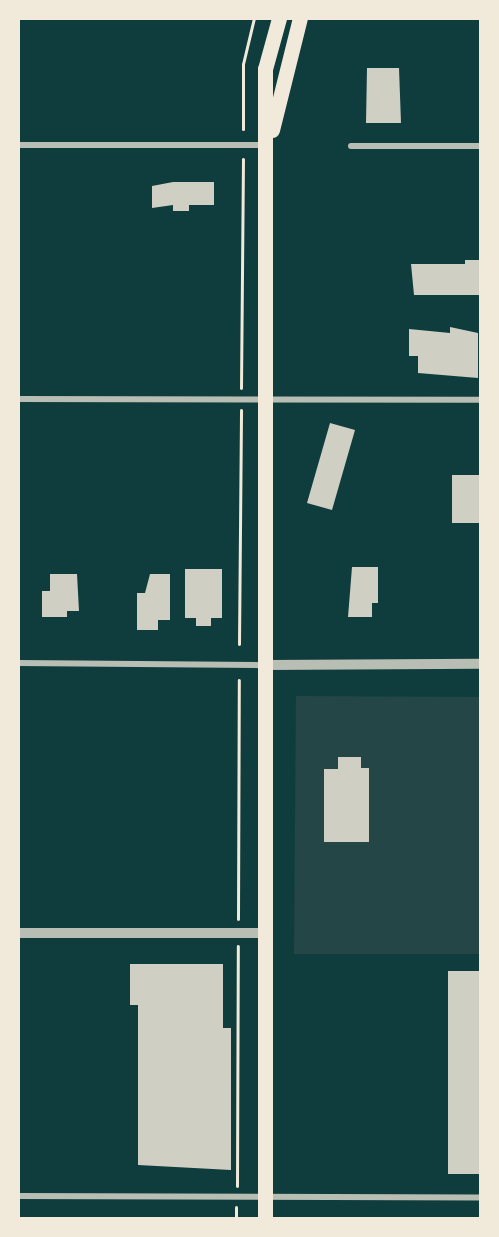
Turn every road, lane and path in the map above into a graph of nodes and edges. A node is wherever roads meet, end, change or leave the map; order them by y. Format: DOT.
graph roads {
  1 [pos="254,18"];
  2 [pos="279,18"];
  3 [pos="300,18"];
  4 [pos="243,129"];
  5 [pos="18,145"];
  6 [pos="269,145"];
  7 [pos="351,146"];
  8 [pos="481,146"];
  9 [pos="243,159"];
  10 [pos="241,389"];
  11 [pos="18,399"];
  12 [pos="268,400"];
  13 [pos="481,400"];
  14 [pos="241,410"];
  15 [pos="239,644"];
  16 [pos="18,663"];
  17 [pos="481,664"];
  18 [pos="266,665"];
  19 [pos="239,680"];
  20 [pos="18,933"];
  21 [pos="238,933"];
  22 [pos="266,933"];
  23 [pos="18,1196"];
  24 [pos="237,1197"];
  25 [pos="265,1197"];
  26 [pos="481,1198"];
  27 [pos="236,1219"];
  28 [pos="265,1219"];
  1 -- 4 [label="path"];
  2 -- 6 [label="main road"];
  3 -- 6 [label="main road"];
  5 -- 6 [label="street"];
  6 -- 12 [label="main road"];
  7 -- 8 [label="street"];
  9 -- 10 [label="path"];
  11 -- 12 [label="street"];
  12 -- 13 [label="street"];
  12 -- 18 [label="main road"];
  14 -- 15 [label="path"];
  16 -- 18 [label="street"];
  17 -- 18 [label="street"];
  18 -- 22 [label="main road"];
  19 -- 21 [label="path"];
  20 -- 21 [label="street"];
  21 -- 22 [label="street"];
  21 -- 24 [label="path"];
  22 -- 25 [label="main road"];
  23 -- 24 [label="street"];
  24 -- 25 [label="street"];
  24 -- 27 [label="path"];
  25 -- 26 [label="street"];
  25 -- 28 [label="main road"];
}
